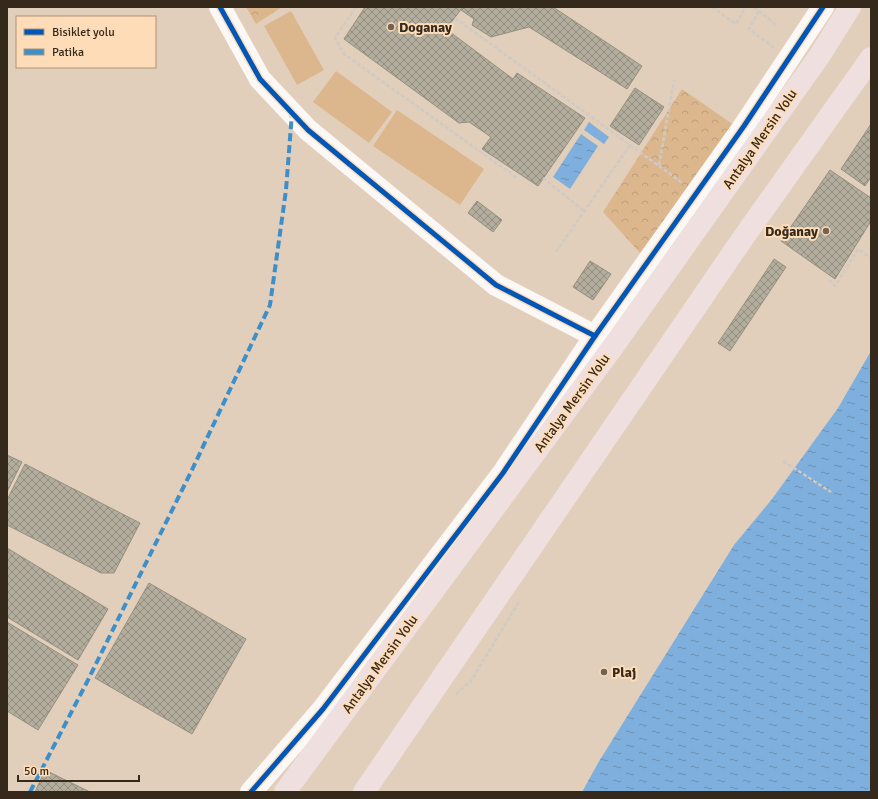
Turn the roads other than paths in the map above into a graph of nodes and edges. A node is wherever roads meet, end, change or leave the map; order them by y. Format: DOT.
graph roads {
  1 [pos="220,7"];
  2 [pos="823,7"];
  3 [pos="850,7"];
  4 [pos="871,58"];
  5 [pos="595,336"];
  6 [pos="251,792"];
  7 [pos="285,792"];
  8 [pos="364,792"];
  1 -- 5 [label="street"];
  2 -- 5 [label="street"];
  3 -- 7 [label="highway, Antalya Mersin Yolu"];
  4 -- 8 [label="highway"];
  5 -- 6 [label="street"];
}
